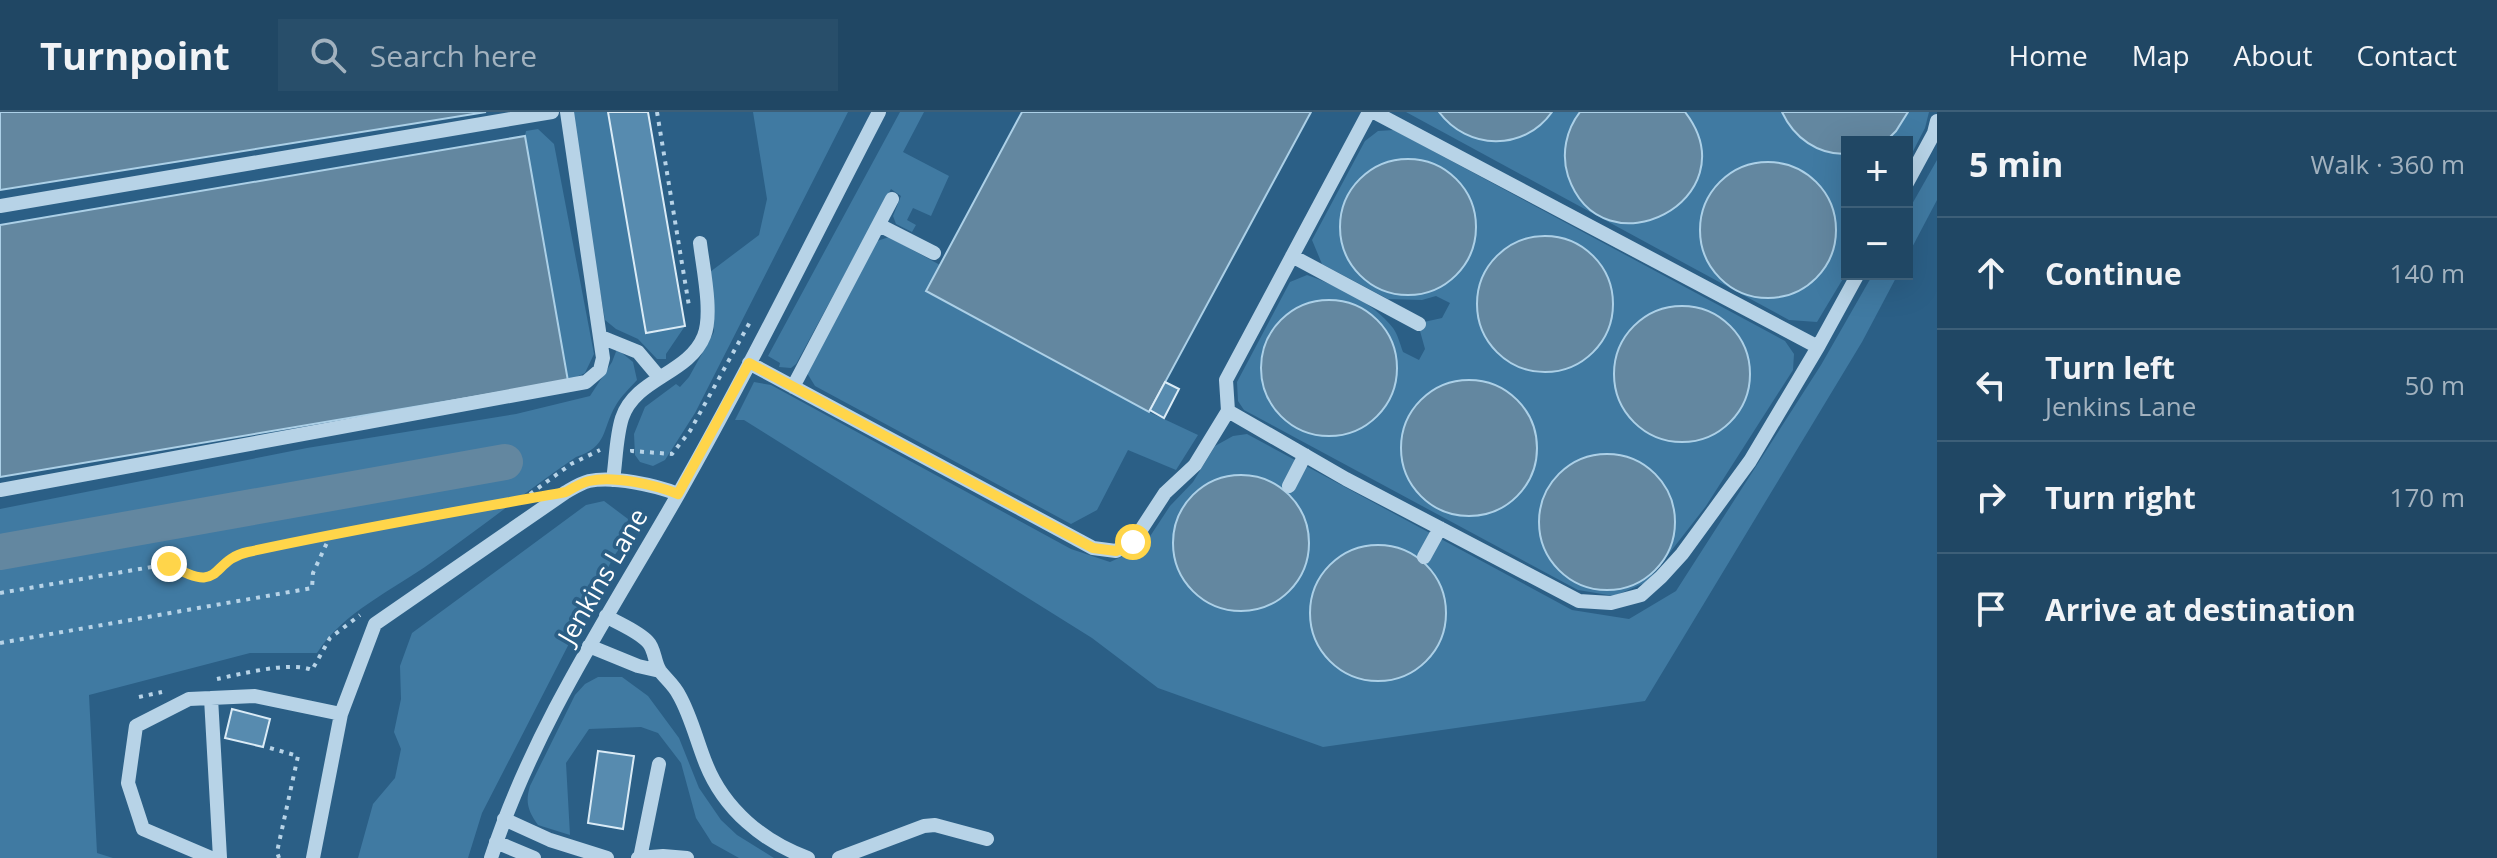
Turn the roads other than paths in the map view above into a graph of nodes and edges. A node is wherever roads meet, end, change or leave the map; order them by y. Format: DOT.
graph roads {
  1 [pos="552,112"];
  2 [pos="567,112"];
  3 [pos="879,112"];
  4 [pos="1372,112"];
  5 [pos="1937,121"];
  6 [pos="1913,172"];
  7 [pos="892,199"];
  8 [pos="0,206"];
  9 [pos="879,225"];
  10 [pos="700,243"];
  11 [pos="934,253"];
  12 [pos="1292,256"];
  13 [pos="1855,280"];
  14 [pos="1419,324"];
  15 [pos="601,337"];
  16 [pos="1818,347"];
  17 [pos="749,363"];
  18 [pos="659,377"];
  19 [pos="793,387"];
  20 [pos="1228,411"];
  21 [pos="1305,455"];
  22 [pos="613,480"];
  23 [pos="1289,486"];
  24 [pos="0,490"];
  25 [pos="678,494"];
  26 [pos="1440,528"];
  27 [pos="1424,557"];
  28 [pos="606,616"];
  29 [pos="589,646"];
  30 [pos="660,671"];
  31 [pos="211,698"];
  32 [pos="341,714"];
  33 [pos="659,764"];
  34 [pos="504,819"];
  35 [pos="987,839"];
  36 [pos="496,842"];
  37 [pos="211,858"];
  38 [pos="220,858"];
  39 [pos="313,858"];
  40 [pos="491,858"];
  41 [pos="534,858"];
  42 [pos="607,858"];
  43 [pos="639,858"];
  44 [pos="687,858"];
  45 [pos="808,858"];
  46 [pos="839,858"];
  1 -- 8 [label="street"];
  2 -- 15 [label="street"];
  3 -- 17 [label="street, Jenkins Lane"];
  4 -- 12 [label="street"];
  4 -- 16 [label="street"];
  5 -- 6 [label="street"];
  7 -- 9 [label="street"];
  9 -- 11 [label="street"];
  9 -- 19 [label="street"];
  10 -- 18 [label="street"];
  12 -- 14 [label="street"];
  12 -- 20 [label="street"];
  13 -- 16 [label="street"];
  15 -- 18 [label="street"];
  15 -- 24 [label="street"];
  16 -- 26 [label="street"];
  17 -- 19 [label="street"];
  17 -- 25 [label="street, Jenkins Lane"];
  18 -- 22 [label="street"];
  19 -- 20 [label="street"];
  20 -- 21 [label="street"];
  21 -- 23 [label="street"];
  21 -- 26 [label="street"];
  22 -- 25 [label="street"];
  22 -- 32 [label="street"];
  25 -- 28 [label="street, Jenkins Lane"];
  26 -- 27 [label="street"];
  28 -- 29 [label="street, Jenkins Lane"];
  28 -- 30 [label="street"];
  29 -- 30 [label="street"];
  29 -- 34 [label="street, Jenkins Lane"];
  30 -- 45 [label="street"];
  31 -- 32 [label="street"];
  31 -- 37 [label="street"];
  31 -- 38 [label="street"];
  32 -- 39 [label="street"];
  33 -- 43 [label="street"];
  34 -- 36 [label="street, Jenkins Lane"];
  34 -- 42 [label="street"];
  35 -- 46 [label="street"];
  36 -- 40 [label="street, Jenkins Lane"];
  36 -- 41 [label="street"];
  43 -- 44 [label="street"];
}
